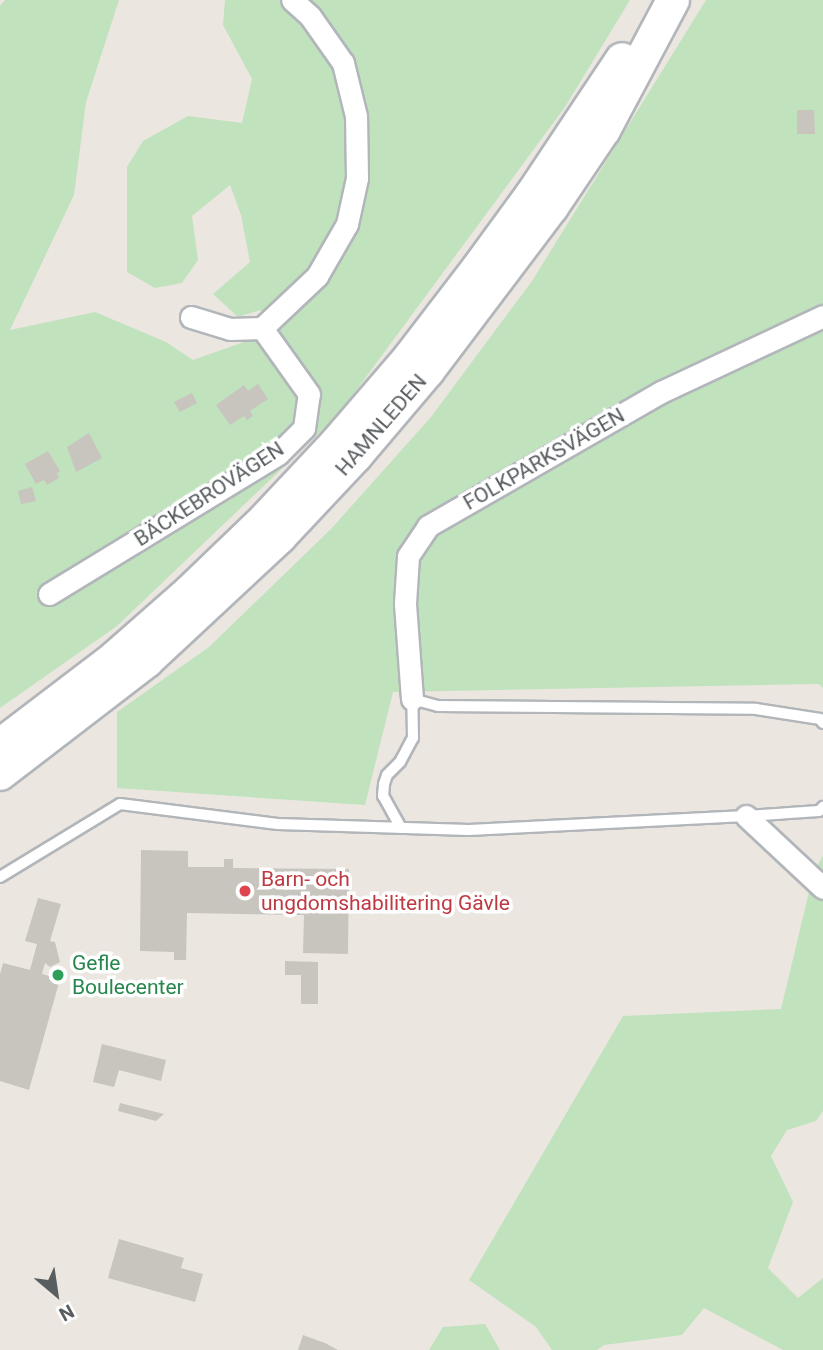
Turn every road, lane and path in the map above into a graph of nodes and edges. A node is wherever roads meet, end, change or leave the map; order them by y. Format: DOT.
graph roads {
  1 [pos="292,0"];
  2 [pos="663,0"];
  3 [pos="673,0"];
  4 [pos="823,316"];
  5 [pos="191,317"];
  6 [pos="262,328"];
  7 [pos="49,594"];
  8 [pos="412,699"];
  9 [pos="823,723"];
  10 [pos="0,745"];
  11 [pos="0,774"];
  12 [pos="823,807"];
  13 [pos="746,816"];
  14 [pos="401,828"];
  15 [pos="0,877"];
  16 [pos="823,888"];
  1 -- 6 [label="street"];
  2 -- 10 [label="main road, HAMNLEDEN"];
  3 -- 11 [label="main road, HAMNLEDEN"];
  4 -- 8 [label="street, FOLKPARKSVÄGEN"];
  5 -- 6 [label="street"];
  6 -- 7 [label="street, BÄCKEBROVÄGEN"];
  8 -- 9 [label="lane"];
  8 -- 14 [label="lane, FOLKPARKSVÄGEN"];
  12 -- 13 [label="lane"];
  13 -- 14 [label="lane"];
  13 -- 16 [label="street"];
  14 -- 15 [label="lane"];
}
